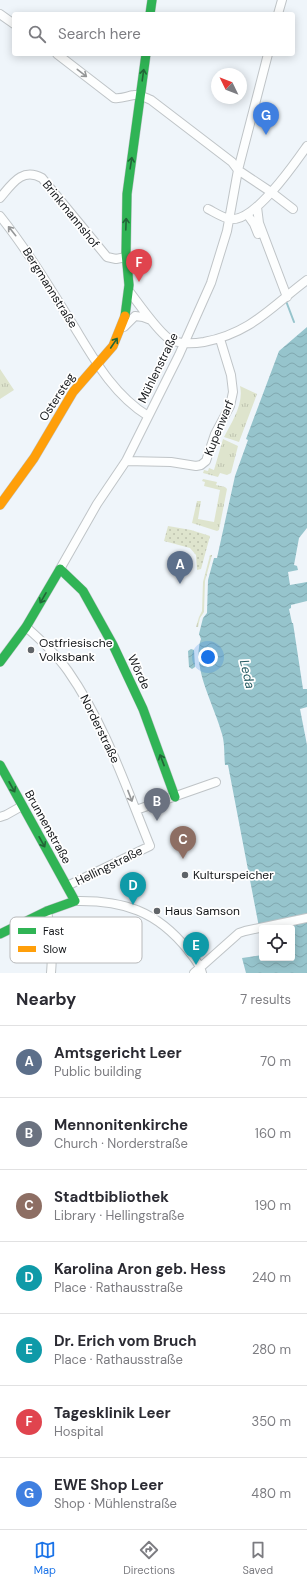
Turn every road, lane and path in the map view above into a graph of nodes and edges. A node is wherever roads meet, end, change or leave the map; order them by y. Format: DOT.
graph roads {
  1 [pos="152,0"];
  2 [pos="282,0"];
  3 [pos="150,12"];
  4 [pos="279,12"];
  5 [pos="0,14"];
  6 [pos="12,23"];
  7 [pos="60,56"];
  8 [pos="146,56"];
  9 [pos="267,56"];
  10 [pos="141,95"];
  11 [pos="307,146"];
  12 [pos="238,170"];
  13 [pos="272,192"];
  14 [pos="0,198"];
  15 [pos="257,207"];
  16 [pos="208,209"];
  17 [pos="293,209"];
  18 [pos="247,214"];
  19 [pos="0,216"];
  20 [pos="229,219"];
  21 [pos="256,223"];
  22 [pos="126,257"];
  23 [pos="307,280"];
  24 [pos="129,291"];
  25 [pos="285,298"];
  26 [pos="153,321"];
  27 [pos="121,330"];
  28 [pos="220,339"];
  29 [pos="184,343"];
  30 [pos="97,363"];
  31 [pos="148,416"];
  32 [pos="126,461"];
  33 [pos="0,505"];
  34 [pos="60,569"];
  35 [pos="26,627"];
  36 [pos="0,662"];
  37 [pos="0,765"];
  38 [pos="216,782"];
  39 [pos="175,797"];
  40 [pos="22,806"];
  41 [pos="136,810"];
  42 [pos="0,817"];
  43 [pos="150,846"];
  44 [pos="67,886"];
  45 [pos="75,901"];
  46 [pos="47,911"];
  47 [pos="35,917"];
  48 [pos="48,917"];
  49 [pos="307,918"];
  50 [pos="10,929"];
  51 [pos="0,934"];
  52 [pos="52,963"];
  53 [pos="202,970"];
  54 [pos="51,973"];
  55 [pos="194,973"];
  1 -- 3 [label="street"];
  2 -- 4 [label="street"];
  5 -- 6 [label="street"];
  7 -- 10 [label="street, one-way"];
  10 -- 8 [label="street, Ostersteg, one-way"];
  9 -- 12 [label="street, Mühlenstraße"];
  10 -- 12 [label="street"];
  22 -- 10 [label="street, Ostersteg, one-way"];
  11 -- 13 [label="street"];
  12 -- 13 [label="street"];
  12 -- 20 [label="street, Mühlenstraße"];
  13 -- 15 [label="street"];
  13 -- 17 [label="street"];
  14 -- 22 [label="street, Brinkmannshof"];
  15 -- 18 [label="street"];
  15 -- 21 [label="street"];
  16 -- 20 [label="street"];
  18 -- 20 [label="street"];
  18 -- 21 [label="street"];
  30 -- 19 [label="street, Bergmannstraße, one-way"];
  20 -- 29 [label="street, Mühlenstraße"];
  21 -- 25 [label="street"];
  22 -- 24 [label="street, Ostersteg"];
  23 -- 25 [label="street"];
  24 -- 26 [label="street"];
  24 -- 27 [label="street, Ostersteg"];
  25 -- 28 [label="street"];
  26 -- 27 [label="street"];
  26 -- 29 [label="street"];
  30 -- 27 [label="street, Ostersteg, one-way"];
  28 -- 29 [label="street"];
  28 -- 32 [label="street, Kupenwarf"];
  29 -- 31 [label="street, Mühlenstraße"];
  30 -- 31 [label="street, Bergmannstraße"];
  30 -- 33 [label="street, Ostersteg"];
  31 -- 32 [label="street, Mühlenstraße"];
  32 -- 34 [label="street, Mühlenstraße"];
  34 -- 35 [label="street, Mühlenstraße, one-way"];
  39 -- 34 [label="street, Wörde, one-way"];
  35 -- 36 [label="street, Mühlenstraße"];
  35 -- 41 [label="street, Norderstraße, one-way"];
  37 -- 40 [label="street, Brunnenstraße, one-way"];
  38 -- 39 [label="street"];
  39 -- 41 [label="street"];
  40 -- 42 [label="street"];
  40 -- 44 [label="street, Brunnenstraße, one-way"];
  41 -- 43 [label="street, Norderstraße"];
  43 -- 44 [label="street, Hellingstraße"];
  44 -- 45 [label="street, Brunnenstraße"];
  45 -- 46 [label="street"];
  45 -- 53 [label="street"];
  46 -- 47 [label="street"];
  46 -- 48 [label="street"];
  49 -- 53 [label="street"];
  50 -- 51 [label="street"];
  52 -- 54 [label="street"];
  53 -- 55 [label="street"];
}
